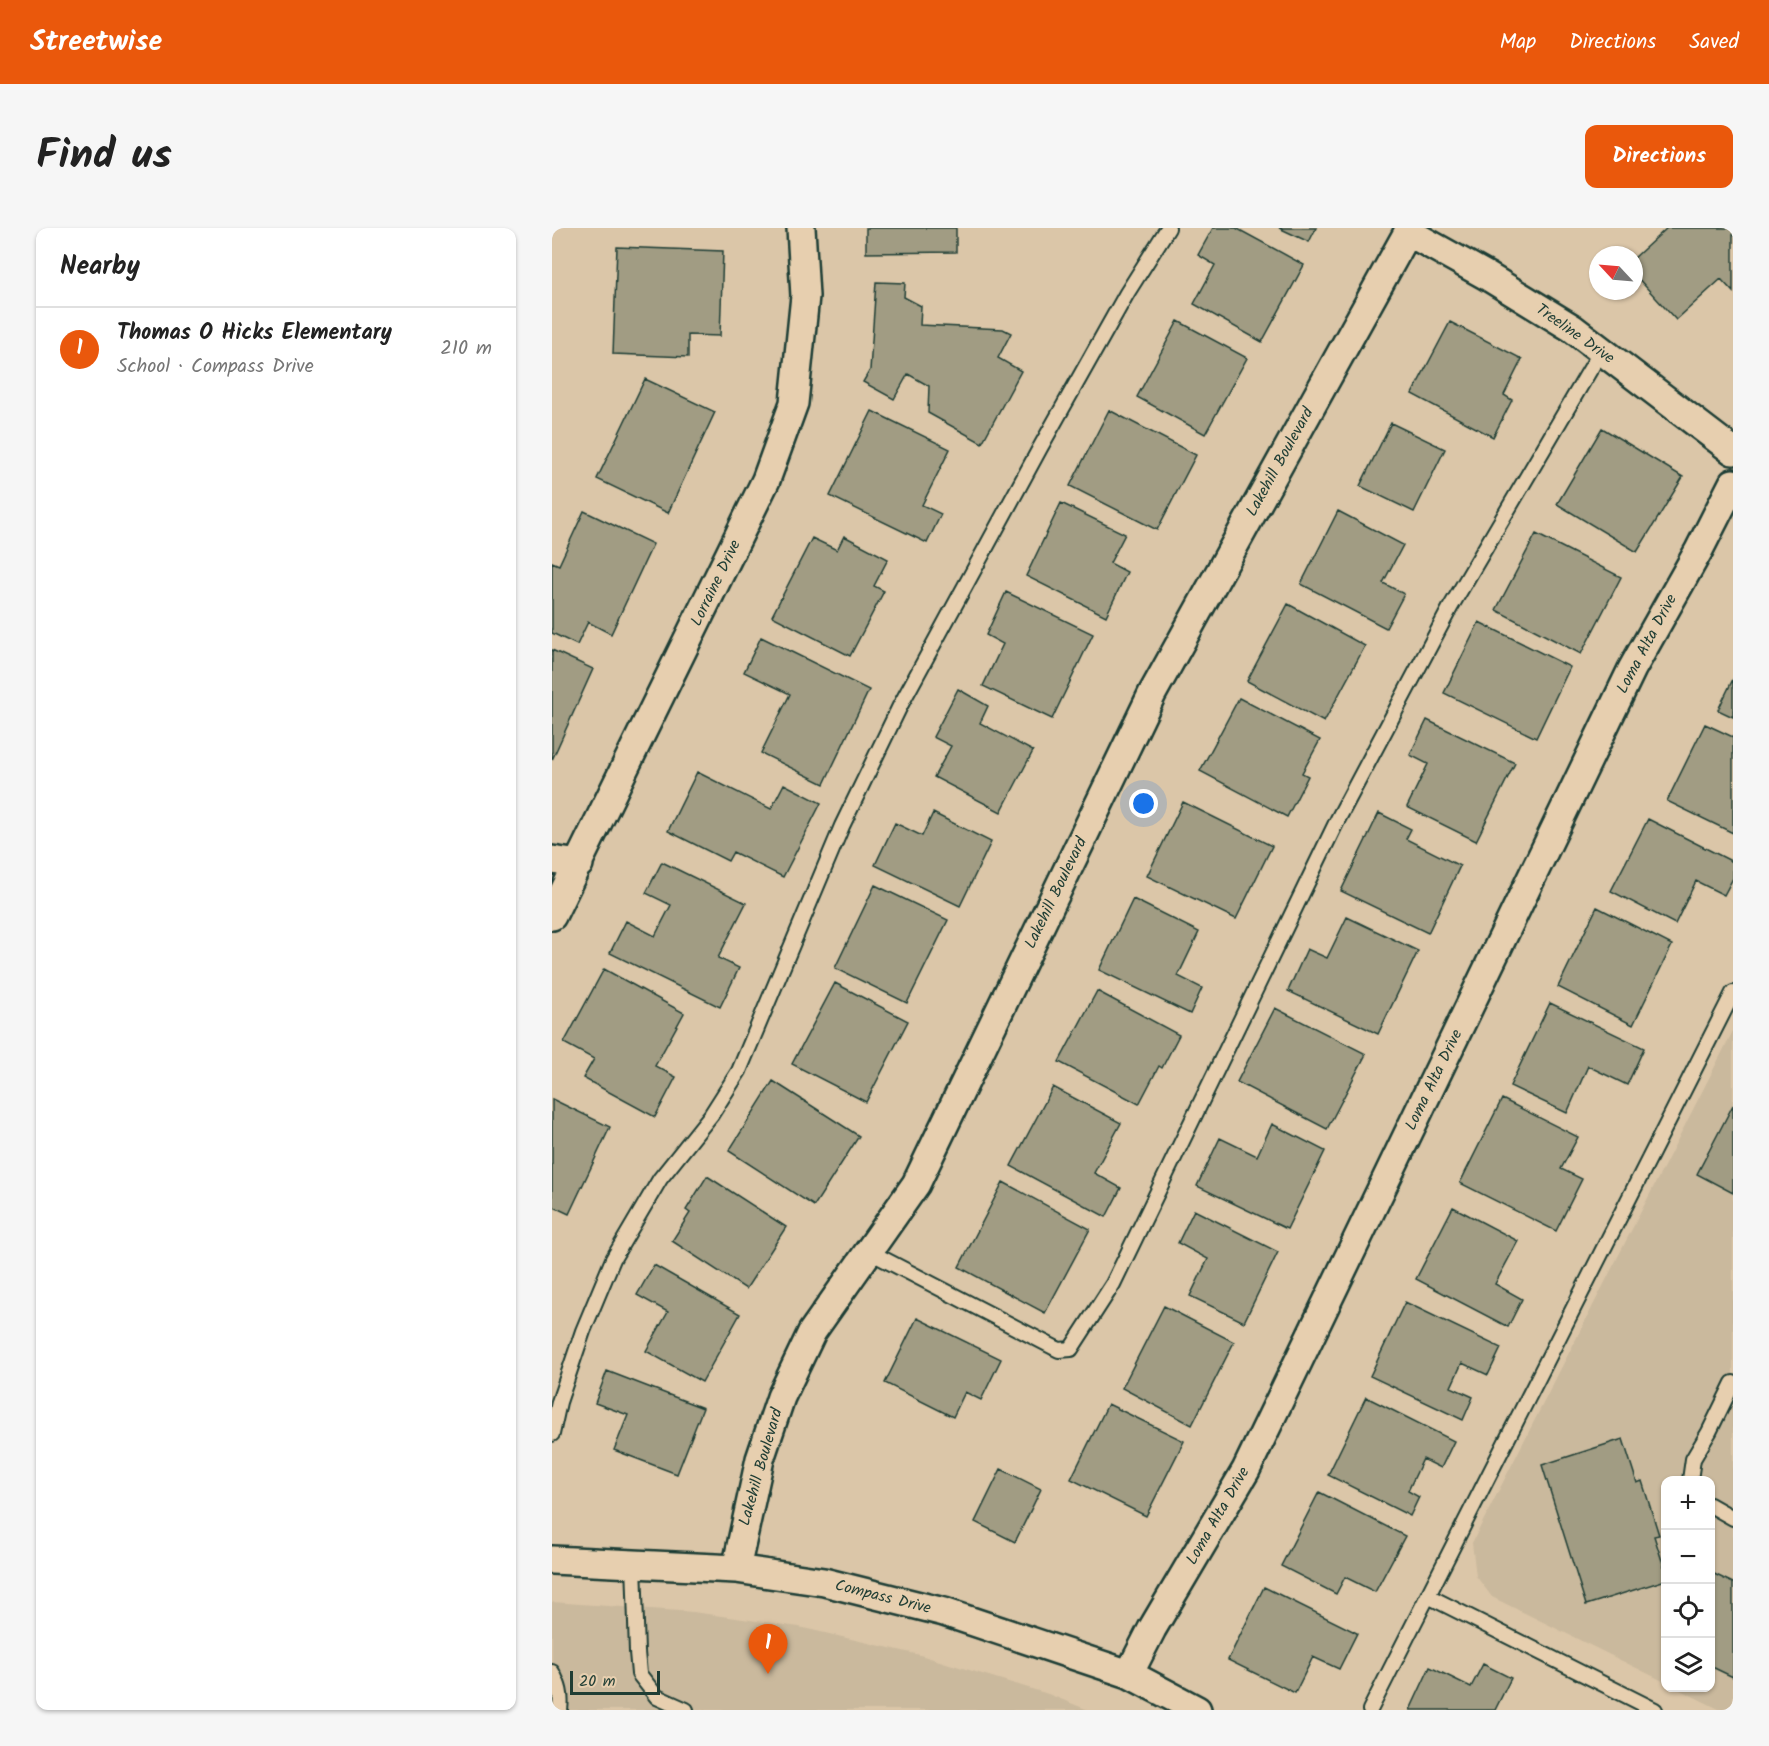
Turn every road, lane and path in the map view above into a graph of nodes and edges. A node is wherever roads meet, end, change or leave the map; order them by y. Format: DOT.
graph roads {
  1 [pos="801,228"];
  2 [pos="1168,228"];
  3 [pos="1408,230"];
  4 [pos="1601,351"];
  5 [pos="1733,451"];
  6 [pos="1733,483"];
  7 [pos="552,860"];
  8 [pos="579,864"];
  9 [pos="552,916"];
  10 [pos="1733,993"];
  11 [pos="868,1251"];
  12 [pos="1733,1383"];
  13 [pos="552,1434"];
  14 [pos="1691,1476"];
  15 [pos="1715,1508"];
  16 [pos="1733,1518"];
  17 [pos="552,1560"];
  18 [pos="634,1564"];
  19 [pos="736,1569"];
  20 [pos="1428,1596"];
  21 [pos="552,1672"];
  22 [pos="1130,1674"];
  23 [pos="560,1710"];
  24 [pos="686,1710"];
  25 [pos="1197,1710"];
  26 [pos="1370,1710"];
  27 [pos="1654,1710"];
  1 -- 8 [label="street, Lorraine Drive"];
  2 -- 13 [label="lane"];
  3 -- 4 [label="street, Treeline Drive"];
  3 -- 11 [label="street, Lakehill Boulevard"];
  4 -- 5 [label="street, Treeline Drive"];
  4 -- 11 [label="lane"];
  6 -- 22 [label="street, Loma Alta Drive"];
  7 -- 8 [label="street"];
  8 -- 9 [label="street, Lorraine Drive"];
  10 -- 20 [label="lane"];
  11 -- 19 [label="street, Lakehill Boulevard"];
  12 -- 14 [label="lane"];
  15 -- 16 [label="lane"];
  17 -- 18 [label="street, Compass Drive"];
  18 -- 19 [label="street, Compass Drive"];
  18 -- 24 [label="lane"];
  19 -- 22 [label="street, Compass Drive"];
  20 -- 26 [label="lane"];
  20 -- 27 [label="lane"];
  21 -- 23 [label="lane"];
  22 -- 25 [label="street, Compass Drive"];
}
